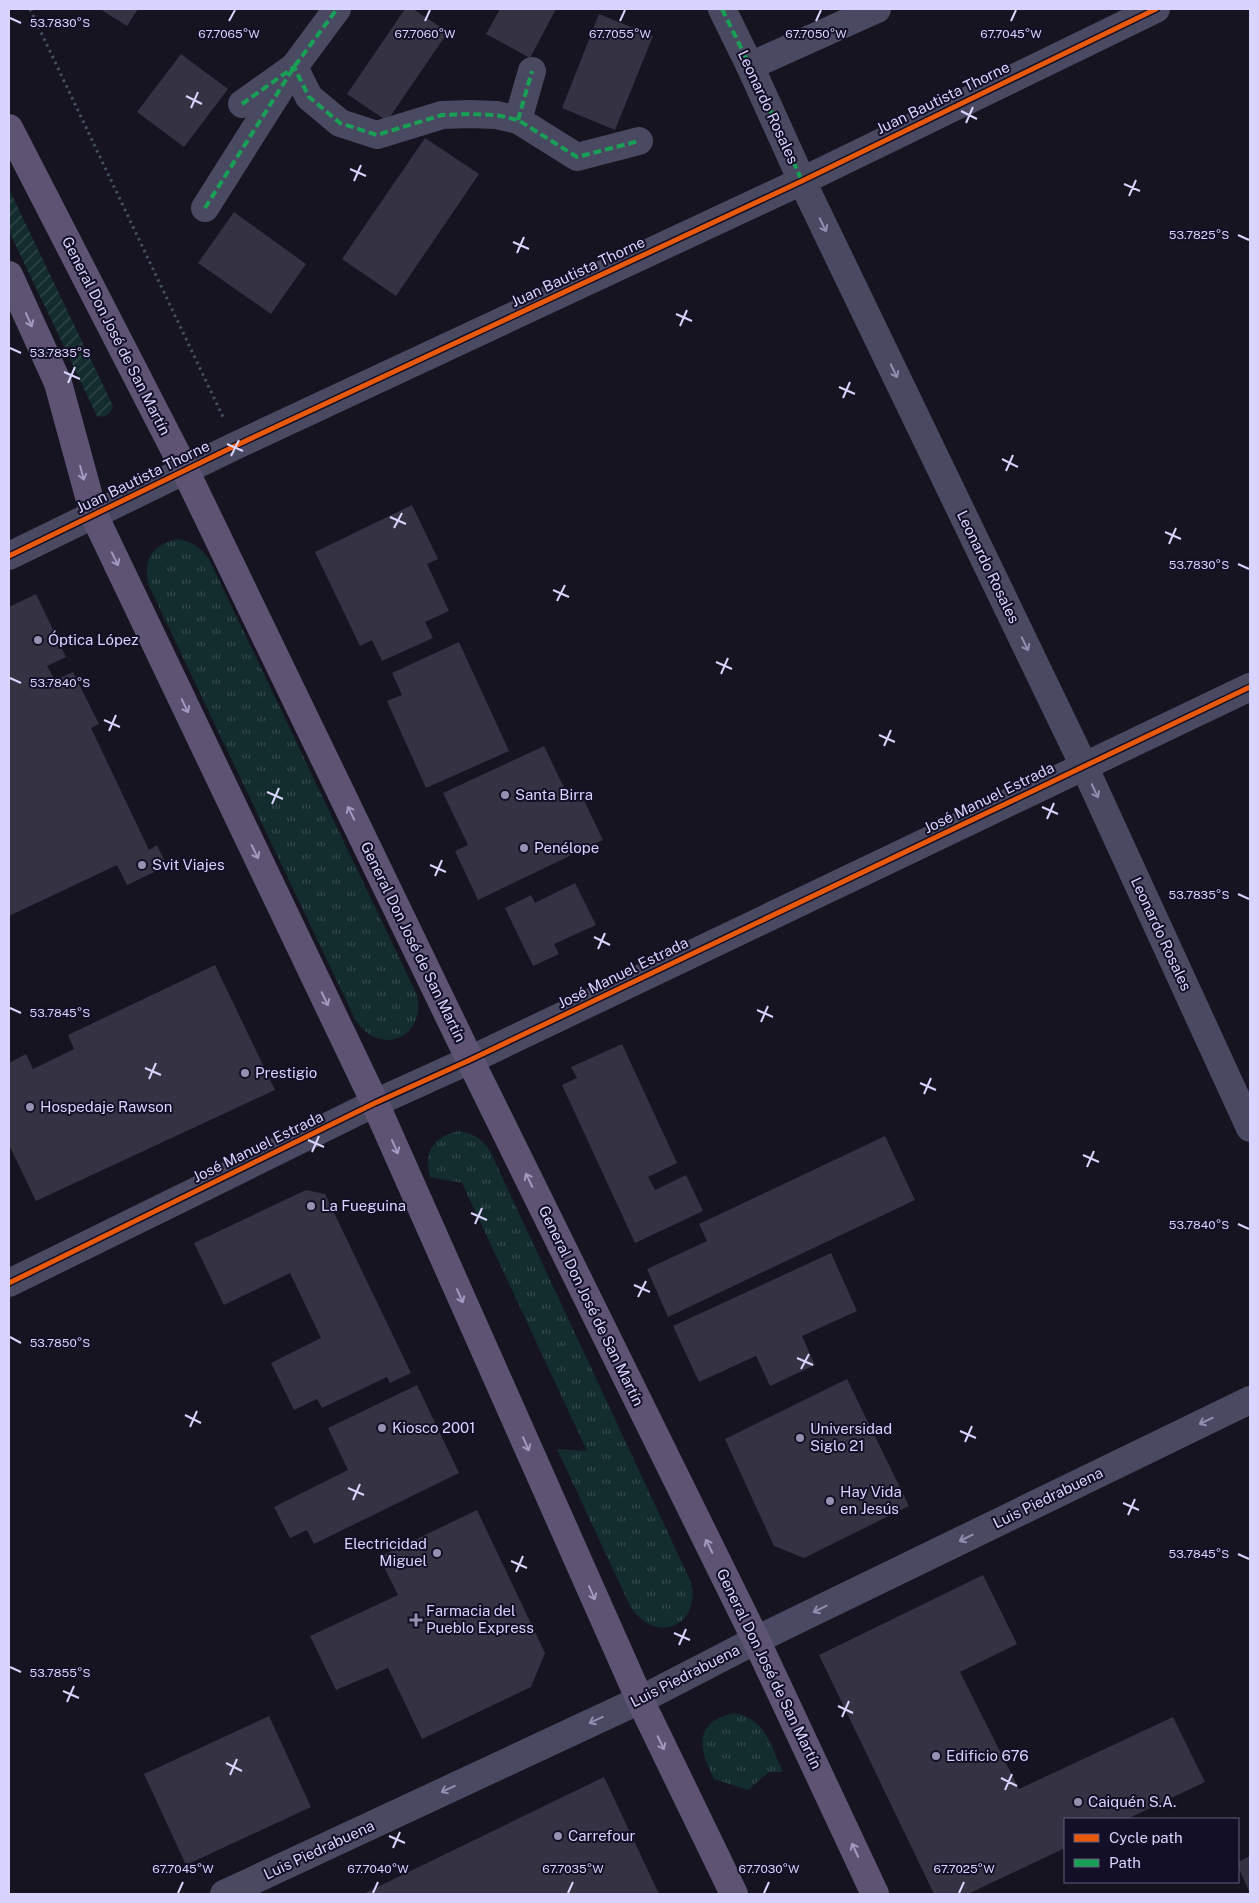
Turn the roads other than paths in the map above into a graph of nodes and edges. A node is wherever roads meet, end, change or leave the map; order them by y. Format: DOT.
graph roads {
  1 [pos="337,9"];
  2 [pos="722,9"];
  3 [pos="878,9"];
  4 [pos="1156,9"];
  5 [pos="750,66"];
  6 [pos="294,67"];
  7 [pos="532,71"];
  8 [pos="242,104"];
  9 [pos="518,120"];
  10 [pos="9,128"];
  11 [pos="639,141"];
  12 [pos="802,181"];
  13 [pos="206,208"];
  14 [pos="9,275"];
  15 [pos="185,470"];
  16 [pos="94,515"];
  17 [pos="9,556"];
  18 [pos="1250,687"];
  19 [pos="1084,766"];
  20 [pos="470,1060"];
  21 [pos="375,1103"];
  22 [pos="1250,1128"];
  23 [pos="9,1283"];
  24 [pos="1250,1400"];
  25 [pos="756,1640"];
  26 [pos="640,1700"];
  27 [pos="224,1894"];
  28 [pos="734,1894"];
  29 [pos="875,1894"];
  1 -- 6 [label="street"];
  2 -- 5 [label="street, Leonardo Rosales"];
  3 -- 5 [label="street"];
  4 -- 12 [label="street, Juan Bautista Thorne"];
  5 -- 12 [label="street, Leonardo Rosales"];
  6 -- 8 [label="street"];
  6 -- 9 [label="street"];
  6 -- 13 [label="street"];
  7 -- 9 [label="street"];
  9 -- 11 [label="street"];
  10 -- 15 [label="main road, General Don José de San Martín"];
  12 -- 15 [label="street, Juan Bautista Thorne"];
  12 -- 19 [label="street, Leonardo Rosales, one-way"];
  14 -- 16 [label="main road, one-way"];
  15 -- 16 [label="street, Juan Bautista Thorne"];
  20 -- 15 [label="main road, General Don José de San Martín, one-way"];
  16 -- 17 [label="street, Juan Bautista Thorne"];
  16 -- 21 [label="main road, one-way"];
  18 -- 19 [label="street, José Manuel Estrada"];
  19 -- 20 [label="street, José Manuel Estrada"];
  19 -- 22 [label="street, Leonardo Rosales, one-way"];
  20 -- 21 [label="street, José Manuel Estrada"];
  25 -- 20 [label="main road, General Don José de San Martín, one-way"];
  21 -- 23 [label="street, José Manuel Estrada"];
  21 -- 26 [label="main road, one-way"];
  24 -- 25 [label="street, Luis Piedrabuena, one-way"];
  25 -- 26 [label="street, Luis Piedrabuena"];
  29 -- 25 [label="main road, General Don José de San Martín, one-way"];
  26 -- 27 [label="street, Luis Piedrabuena, one-way"];
  26 -- 28 [label="main road, one-way"];
}
